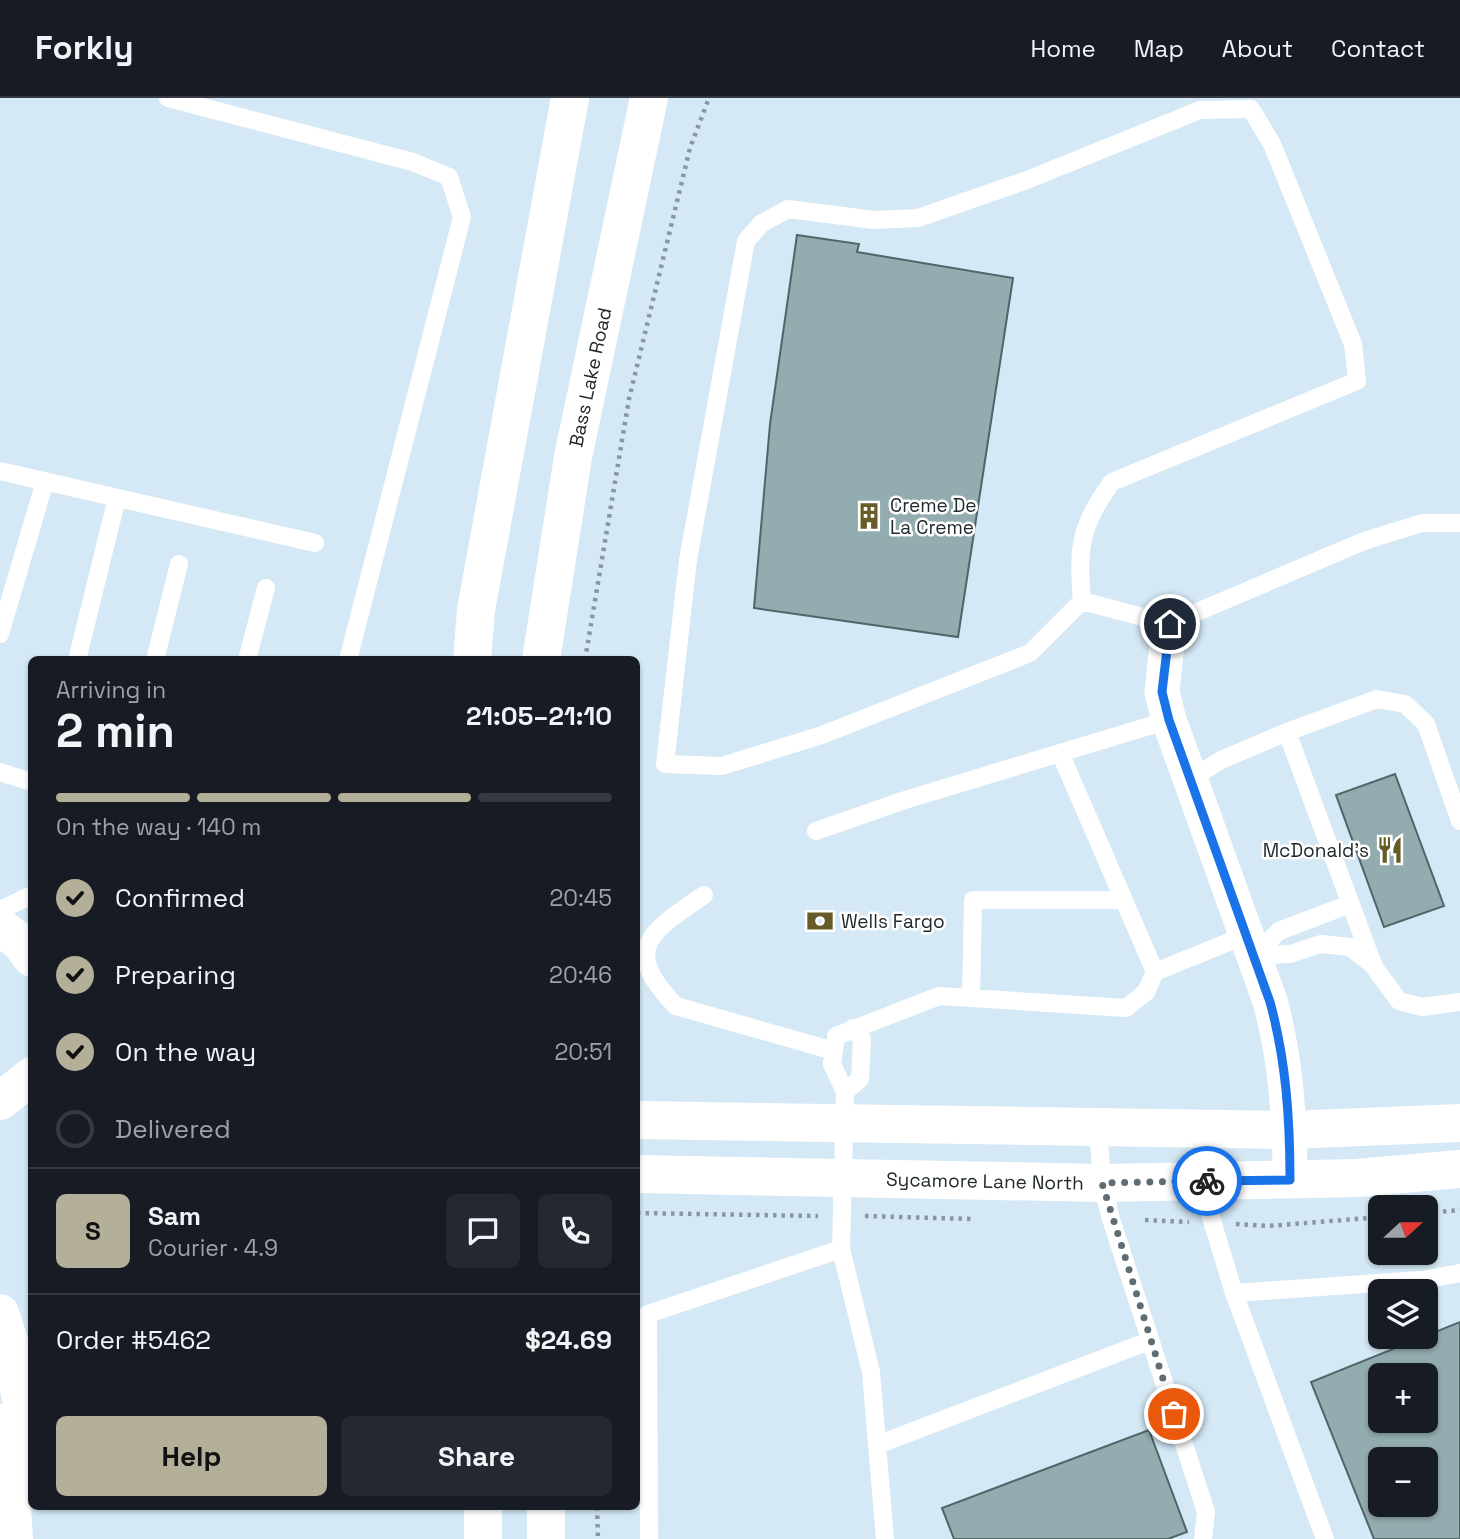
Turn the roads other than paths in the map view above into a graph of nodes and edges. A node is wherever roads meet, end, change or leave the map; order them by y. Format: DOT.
graph roads {
  1 [pos="168,98"];
  2 [pos="570,98"];
  3 [pos="649,98"];
  4 [pos="0,471"];
  5 [pos="45,481"];
  6 [pos="117,498"];
  7 [pos="1460,523"];
  8 [pos="316,543"];
  9 [pos="179,564"];
  10 [pos="266,588"];
  11 [pos="1082,601"];
  12 [pos="1170,624"];
  13 [pos="0,634"];
  14 [pos="78,656"];
  15 [pos="156,656"];
  16 [pos="248,656"];
  17 [pos="349,656"];
  18 [pos="472,656"];
  19 [pos="542,656"];
  20 [pos="1169,720"];
  21 [pos="1287,732"];
  22 [pos="1061,755"];
  23 [pos="0,772"];
  24 [pos="1191,779"];
  25 [pos="28,781"];
  26 [pos="1460,821"];
  27 [pos="816,831"];
  28 [pos="704,895"];
  29 [pos="28,897"];
  30 [pos="1124,900"];
  31 [pos="1350,904"];
  32 [pos="0,911"];
  33 [pos="0,927"];
  34 [pos="1250,946"];
  35 [pos="28,953"];
  36 [pos="1374,967"];
  37 [pos="1155,972"];
  38 [pos="971,998"];
  39 [pos="1460,1002"];
  40 [pos="853,1028"];
  41 [pos="834,1051"];
  42 [pos="845,1108"];
  43 [pos="640,1120"];
  44 [pos="1460,1123"];
  45 [pos="1098,1126"];
  46 [pos="1290,1130"];
  47 [pos="1460,1169"];
  48 [pos="640,1174"];
  49 [pos="845,1178"];
  50 [pos="1290,1180"];
  51 [pos="1200,1181"];
  52 [pos="1102,1183"];
  53 [pos="841,1249"];
  54 [pos="1460,1273"];
  55 [pos="1234,1293"];
  56 [pos="0,1313"];
  57 [pos="1149,1341"];
  58 [pos="0,1423"];
  59 [pos="877,1445"];
  60 [pos="27,1485"];
  61 [pos="32,1510"];
  62 [pos="483,1510"];
  63 [pos="546,1510"];
  64 [pos="14,1539"];
  65 [pos="37,1539"];
  66 [pos="484,1539"];
  67 [pos="546,1539"];
  68 [pos="649,1539"];
  69 [pos="885,1539"];
  70 [pos="1203,1539"];
  71 [pos="1325,1539"];
  1 -- 17 [label="lane"];
  2 -- 18 [label="street"];
  3 -- 19 [label="street, Bass Lake Road"];
  4 -- 5 [label="lane"];
  5 -- 6 [label="lane"];
  5 -- 13 [label="lane"];
  6 -- 8 [label="lane"];
  6 -- 14 [label="lane"];
  7 -- 12 [label="lane"];
  9 -- 15 [label="lane"];
  10 -- 16 [label="lane"];
  11 -- 11 [label="lane"];
  11 -- 12 [label="lane"];
  12 -- 20 [label="street"];
  20 -- 22 [label="lane"];
  20 -- 24 [label="street"];
  21 -- 24 [label="lane"];
  21 -- 26 [label="lane"];
  21 -- 31 [label="lane"];
  22 -- 27 [label="lane"];
  22 -- 30 [label="lane"];
  23 -- 25 [label="lane"];
  24 -- 34 [label="street"];
  28 -- 41 [label="lane"];
  29 -- 32 [label="lane"];
  30 -- 37 [label="lane"];
  30 -- 38 [label="lane"];
  31 -- 34 [label="lane"];
  31 -- 36 [label="lane"];
  33 -- 35 [label="street"];
  34 -- 36 [label="lane"];
  34 -- 37 [label="lane"];
  34 -- 46 [label="street"];
  36 -- 39 [label="lane"];
  37 -- 38 [label="lane"];
  38 -- 40 [label="lane"];
  40 -- 41 [label="lane"];
  40 -- 42 [label="lane"];
  41 -- 42 [label="lane"];
  42 -- 43 [label="street"];
  42 -- 45 [label="street"];
  42 -- 49 [label="lane"];
  44 -- 46 [label="street"];
  45 -- 46 [label="street"];
  45 -- 52 [label="lane"];
  46 -- 50 [label="street"];
  47 -- 50 [label="street, Sycamore Lane North"];
  48 -- 49 [label="street, Sycamore Lane North"];
  49 -- 52 [label="street, Sycamore Lane North"];
  49 -- 53 [label="lane"];
  50 -- 51 [label="street, Sycamore Lane North"];
  51 -- 52 [label="street, Sycamore Lane North"];
  51 -- 55 [label="lane"];
  52 -- 57 [label="lane"];
  53 -- 59 [label="lane"];
  53 -- 68 [label="lane"];
  54 -- 55 [label="lane"];
  55 -- 71 [label="lane"];
  56 -- 60 [label="street"];
  57 -- 59 [label="lane"];
  57 -- 70 [label="lane"];
  58 -- 60 [label="street"];
  59 -- 69 [label="lane"];
  60 -- 64 [label="street"];
  61 -- 65 [label="street"];
  62 -- 66 [label="street"];
  63 -- 67 [label="street"];
}
